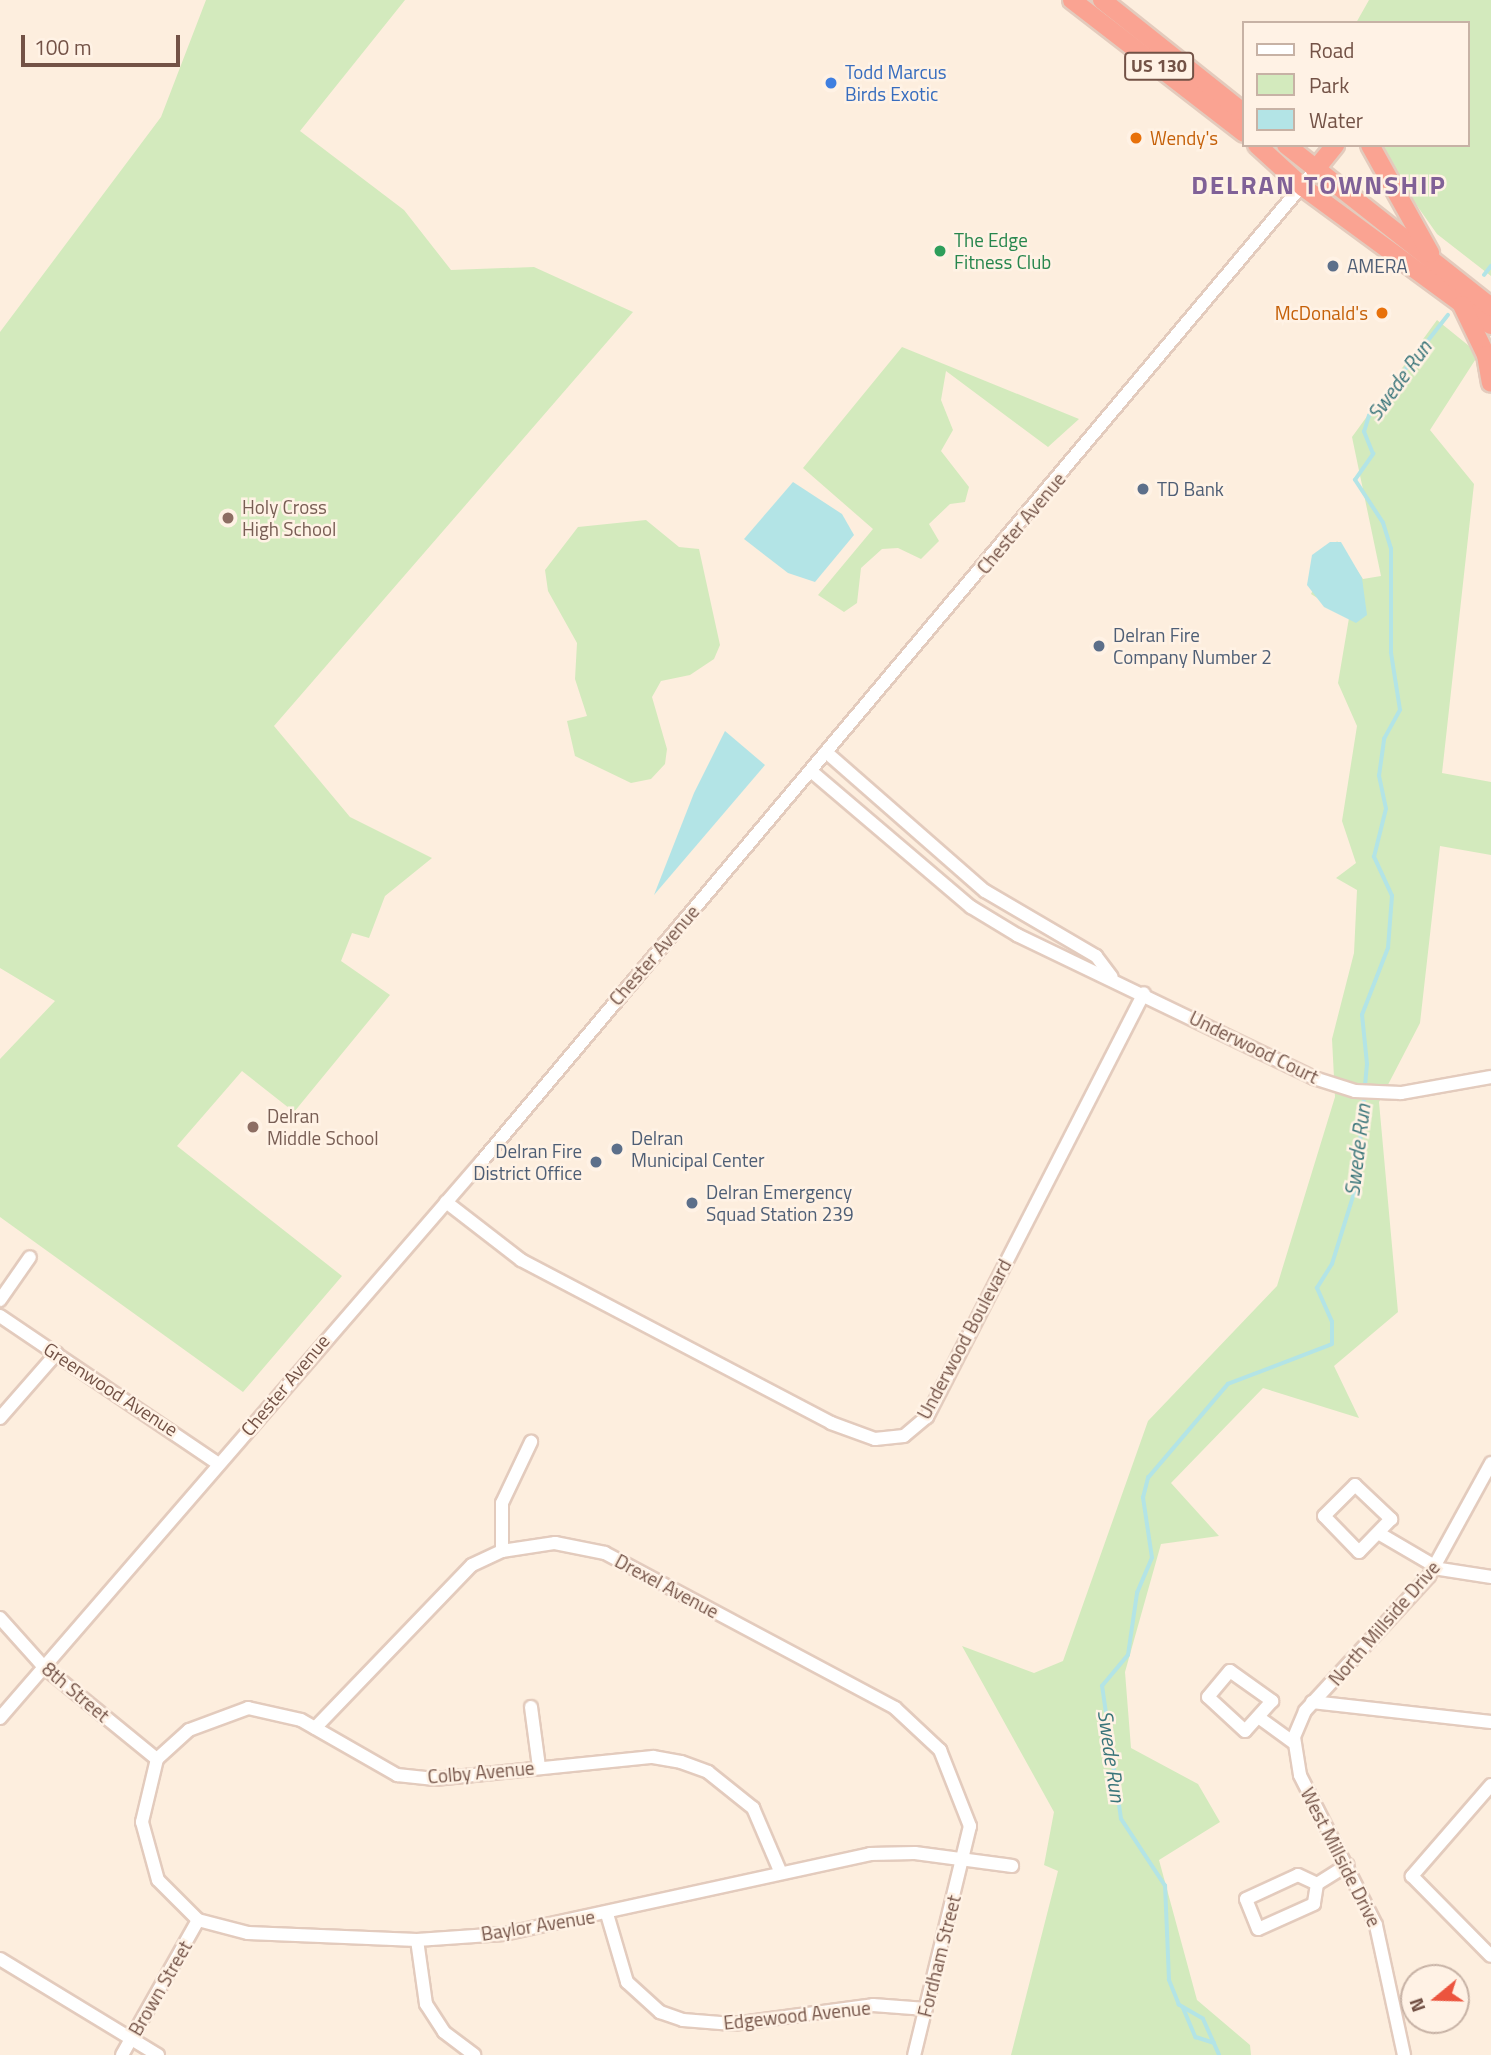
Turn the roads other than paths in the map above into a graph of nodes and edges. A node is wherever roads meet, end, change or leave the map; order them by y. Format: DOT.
graph roads {
  1 [pos="1072,0"];
  2 [pos="1101,0"];
  3 [pos="1242,111"];
  4 [pos="1242,131"];
  5 [pos="1259,147"];
  6 [pos="1288,147"];
  7 [pos="1333,147"];
  8 [pos="1371,147"];
  9 [pos="1315,170"];
  10 [pos="1303,187"];
  11 [pos="1438,265"];
  12 [pos="1459,299"];
  13 [pos="1491,307"];
  14 [pos="1491,325"];
  15 [pos="1491,383"];
  16 [pos="826,752"];
  17 [pos="811,771"];
  18 [pos="1112,977"];
  19 [pos="1144,993"];
  20 [pos="1491,1077"];
  21 [pos="446,1202"];
  22 [pos="30,1257"];
  23 [pos="0,1300"];
  24 [pos="0,1316"];
  25 [pos="57,1353"];
  26 [pos="0,1418"];
  27 [pos="531,1442"];
  28 [pos="1491,1463"];
  29 [pos="219,1464"];
  30 [pos="1380,1534"];
  31 [pos="502,1551"];
  32 [pos="1436,1567"];
  33 [pos="1491,1577"];
  34 [pos="0,1618"];
  35 [pos="44,1667"];
  36 [pos="1312,1702"];
  37 [pos="531,1707"];
  38 [pos="0,1718"];
  39 [pos="1261,1719"];
  40 [pos="1491,1723"];
  41 [pos="315,1728"];
  42 [pos="1293,1742"];
  43 [pos="157,1759"];
  44 [pos="539,1767"];
  45 [pos="1491,1785"];
  46 [pos="964,1857"];
  47 [pos="1347,1865"];
  48 [pos="1013,1866"];
  49 [pos="780,1871"];
  50 [pos="1317,1884"];
  51 [pos="607,1914"];
  52 [pos="198,1920"];
  53 [pos="417,1940"];
  54 [pos="1491,1956"];
  55 [pos="0,1959"];
  56 [pos="926,2009"];
  57 [pos="130,2040"];
  58 [pos="122,2055"];
  59 [pos="158,2055"];
  60 [pos="474,2055"];
  61 [pos="914,2055"];
  62 [pos="1405,2055"];
  1 -- 4 [label="highway, US 130"];
  2 -- 3 [label="highway, US 130"];
  5 -- 10 [label="highway"];
  6 -- 9 [label="highway"];
  7 -- 9 [label="highway"];
  8 -- 11 [label="highway"];
  9 -- 10 [label="street, Chester Avenue"];
  9 -- 11 [label="highway"];
  10 -- 12 [label="highway"];
  10 -- 16 [label="street, Chester Avenue"];
  11 -- 13 [label="highway"];
  12 -- 14 [label="highway"];
  12 -- 15 [label="highway"];
  16 -- 17 [label="street, Chester Avenue"];
  16 -- 18 [label="street"];
  17 -- 18 [label="street"];
  17 -- 21 [label="street, Chester Avenue"];
  18 -- 19 [label="street"];
  19 -- 20 [label="street, Underwood Court"];
  19 -- 21 [label="street, Underwood Boulevard"];
  21 -- 29 [label="street, Chester Avenue"];
  22 -- 23 [label="street"];
  24 -- 25 [label="street, Greenwood Avenue"];
  25 -- 26 [label="street"];
  25 -- 29 [label="street, Greenwood Avenue"];
  27 -- 31 [label="street"];
  28 -- 32 [label="street, North Millside Drive"];
  29 -- 35 [label="street, Chester Avenue"];
  30 -- 30 [label="street"];
  30 -- 32 [label="street"];
  31 -- 41 [label="street, Drexel Avenue"];
  31 -- 46 [label="street, Drexel Avenue"];
  32 -- 33 [label="street"];
  32 -- 36 [label="street, North Millside Drive"];
  34 -- 35 [label="street, 8th Street"];
  35 -- 38 [label="street, Chester Avenue"];
  35 -- 43 [label="street, 8th Street"];
  36 -- 40 [label="street"];
  36 -- 42 [label="street, North Millside Drive"];
  37 -- 44 [label="street"];
  39 -- 39 [label="street"];
  39 -- 42 [label="street"];
  41 -- 43 [label="street, Colby Avenue"];
  41 -- 44 [label="street, Colby Avenue"];
  42 -- 47 [label="street, West Millside Drive"];
  43 -- 52 [label="street, Baylor Avenue"];
  44 -- 49 [label="street, Colby Avenue"];
  45 -- 54 [label="street"];
  46 -- 48 [label="street, Baylor Avenue"];
  46 -- 49 [label="street, Baylor Avenue"];
  46 -- 56 [label="street, Fordham Street"];
  47 -- 50 [label="street"];
  47 -- 62 [label="street, West Millside Drive"];
  49 -- 51 [label="street, Baylor Avenue"];
  50 -- 50 [label="street"];
  51 -- 53 [label="street, Baylor Avenue"];
  51 -- 56 [label="street, Edgewood Avenue"];
  52 -- 53 [label="street, Baylor Avenue"];
  52 -- 57 [label="street, Brown Street"];
  53 -- 60 [label="street"];
  55 -- 57 [label="street"];
  56 -- 61 [label="street, Fordham Street"];
  57 -- 58 [label="street, Brown Street"];
  57 -- 59 [label="street"];
}
